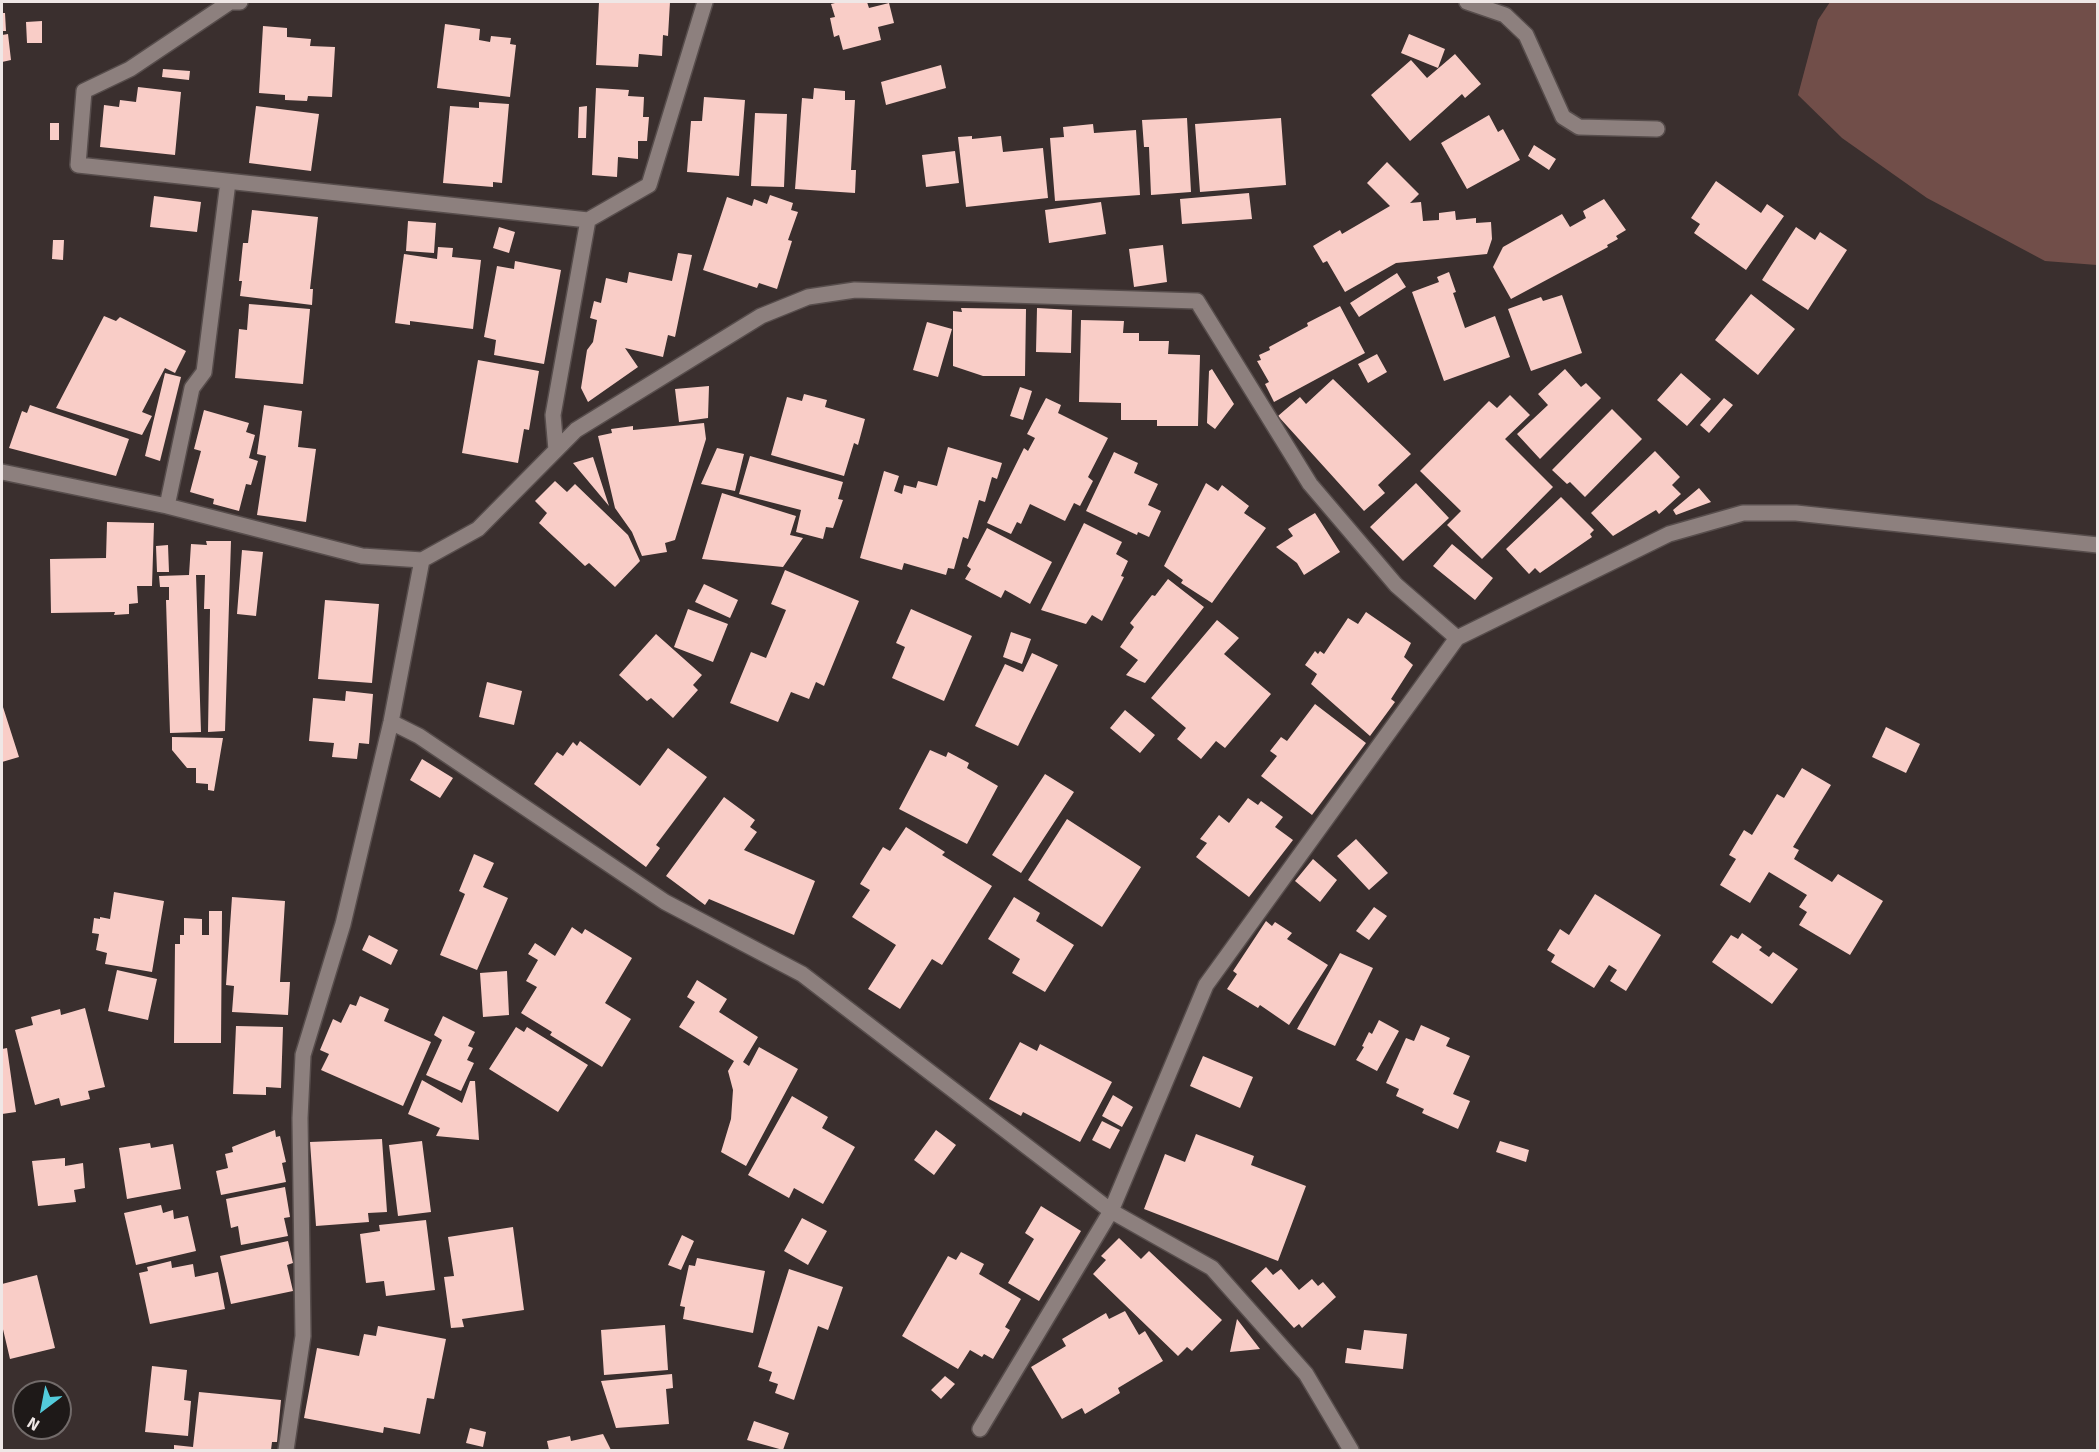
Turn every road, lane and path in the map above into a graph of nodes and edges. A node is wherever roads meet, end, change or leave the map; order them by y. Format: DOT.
graph roads {
  1 [pos="240,2"];
  2 [pos="705,2"];
  3 [pos="1467,2"];
  4 [pos="1657,129"];
  5 [pos="228,182"];
  6 [pos="588,220"];
  7 [pos="556,450"];
  8 [pos="2,472"];
  9 [pos="167,506"];
  10 [pos="2097,545"];
  11 [pos="422,560"];
  12 [pos="1457,638"];
  13 [pos="391,722"];
  14 [pos="1111,1211"];
  15 [pos="980,1429"];
  16 [pos="286,1450"];
  17 [pos="1351,1450"];
  1 -- 5 [label="street"];
  2 -- 6 [label="street"];
  3 -- 4 [label="street"];
  5 -- 6 [label="street"];
  5 -- 9 [label="street"];
  6 -- 7 [label="street"];
  7 -- 11 [label="street"];
  7 -- 12 [label="street"];
  8 -- 9 [label="street"];
  9 -- 11 [label="street"];
  10 -- 12 [label="street"];
  11 -- 13 [label="street"];
  12 -- 14 [label="street"];
  13 -- 14 [label="street"];
  13 -- 16 [label="street"];
  14 -- 15 [label="street"];
  14 -- 17 [label="street"];
}
